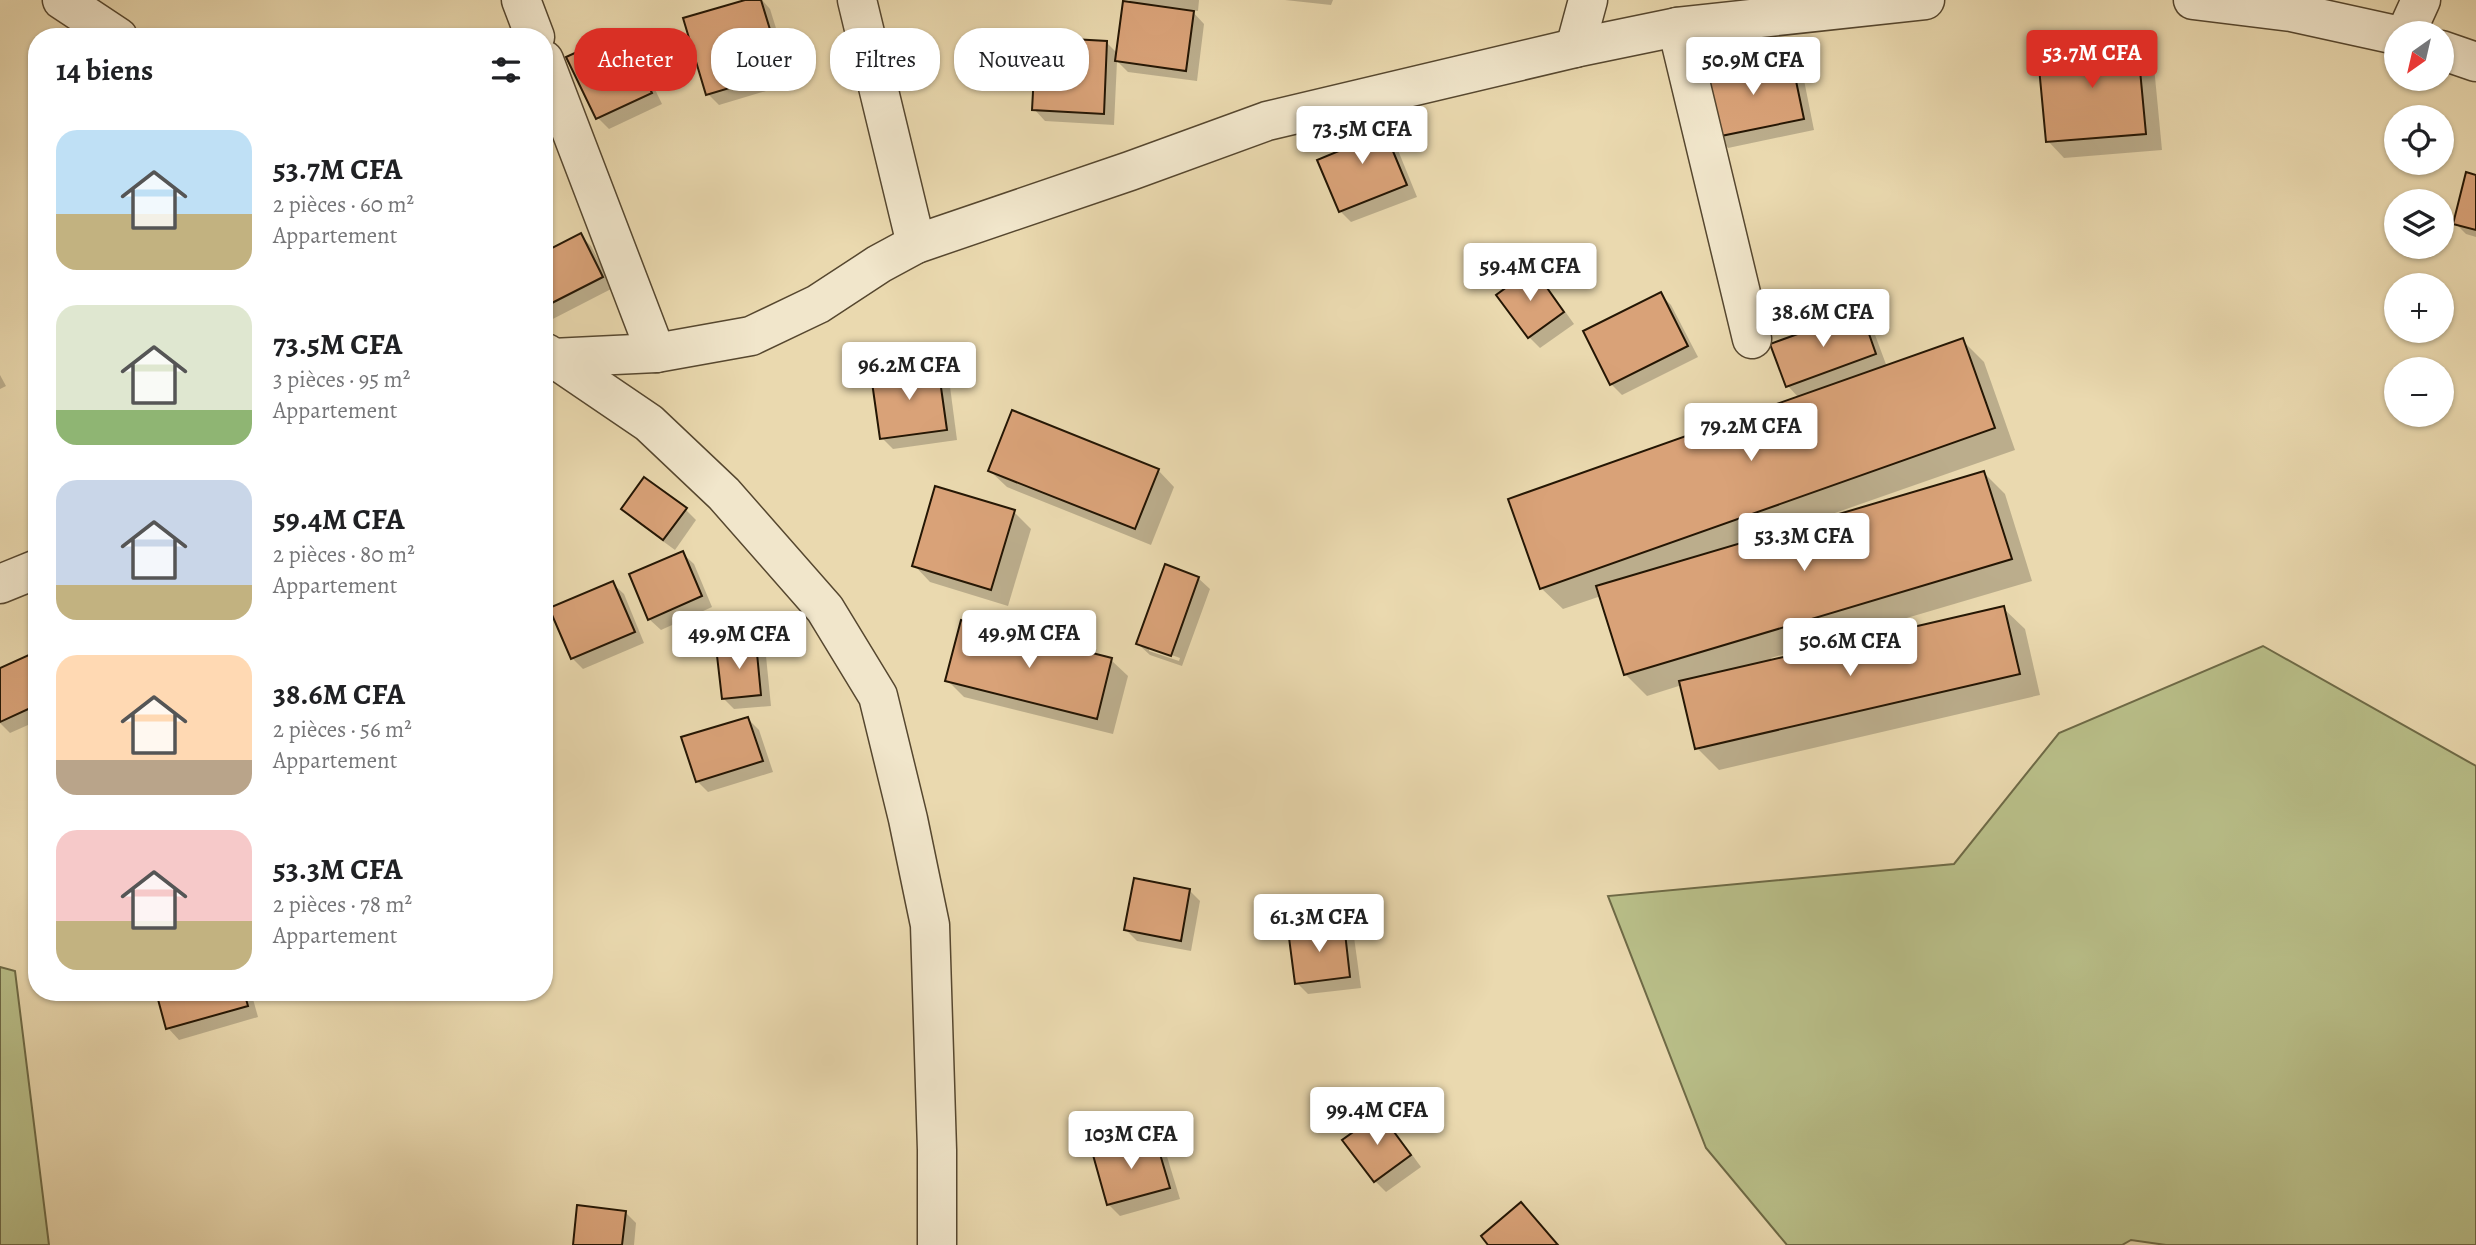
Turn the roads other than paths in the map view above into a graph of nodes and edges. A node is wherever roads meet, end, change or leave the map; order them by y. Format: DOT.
graph roads {
  1 [pos="62,0"];
  2 [pos="521,0"];
  3 [pos="858,0"];
  4 [pos="1588,0"];
  5 [pos="1925,0"];
  6 [pos="2193,0"];
  7 [pos="2421,0"];
  8 [pos="2411,21"];
  9 [pos="1677,27"];
  10 [pos="104,28"];
  11 [pos="532,28"];
  12 [pos="2384,32"];
  13 [pos="1575,48"];
  14 [pos="2454,54"];
  15 [pos="2476,62"];
  16 [pos="553,84"];
  17 [pos="916,244"];
  18 [pos="1752,338"];
  19 [pos="656,353"];
  20 [pos="553,357"];
  21 [pos="553,361"];
  22 [pos="28,573"];
  23 [pos="0,584"];
  24 [pos="937,1245"];
  1 -- 10 [label="street"];
  2 -- 11 [label="street"];
  3 -- 17 [label="street"];
  4 -- 13 [label="street"];
  5 -- 9 [label="street"];
  6 -- 12 [label="street"];
  7 -- 8 [label="street"];
  9 -- 13 [label="street"];
  9 -- 18 [label="street"];
  13 -- 17 [label="street"];
  14 -- 15 [label="street"];
  16 -- 19 [label="street"];
  17 -- 19 [label="street"];
  19 -- 20 [label="street"];
  21 -- 24 [label="street"];
  22 -- 23 [label="street"];
}
